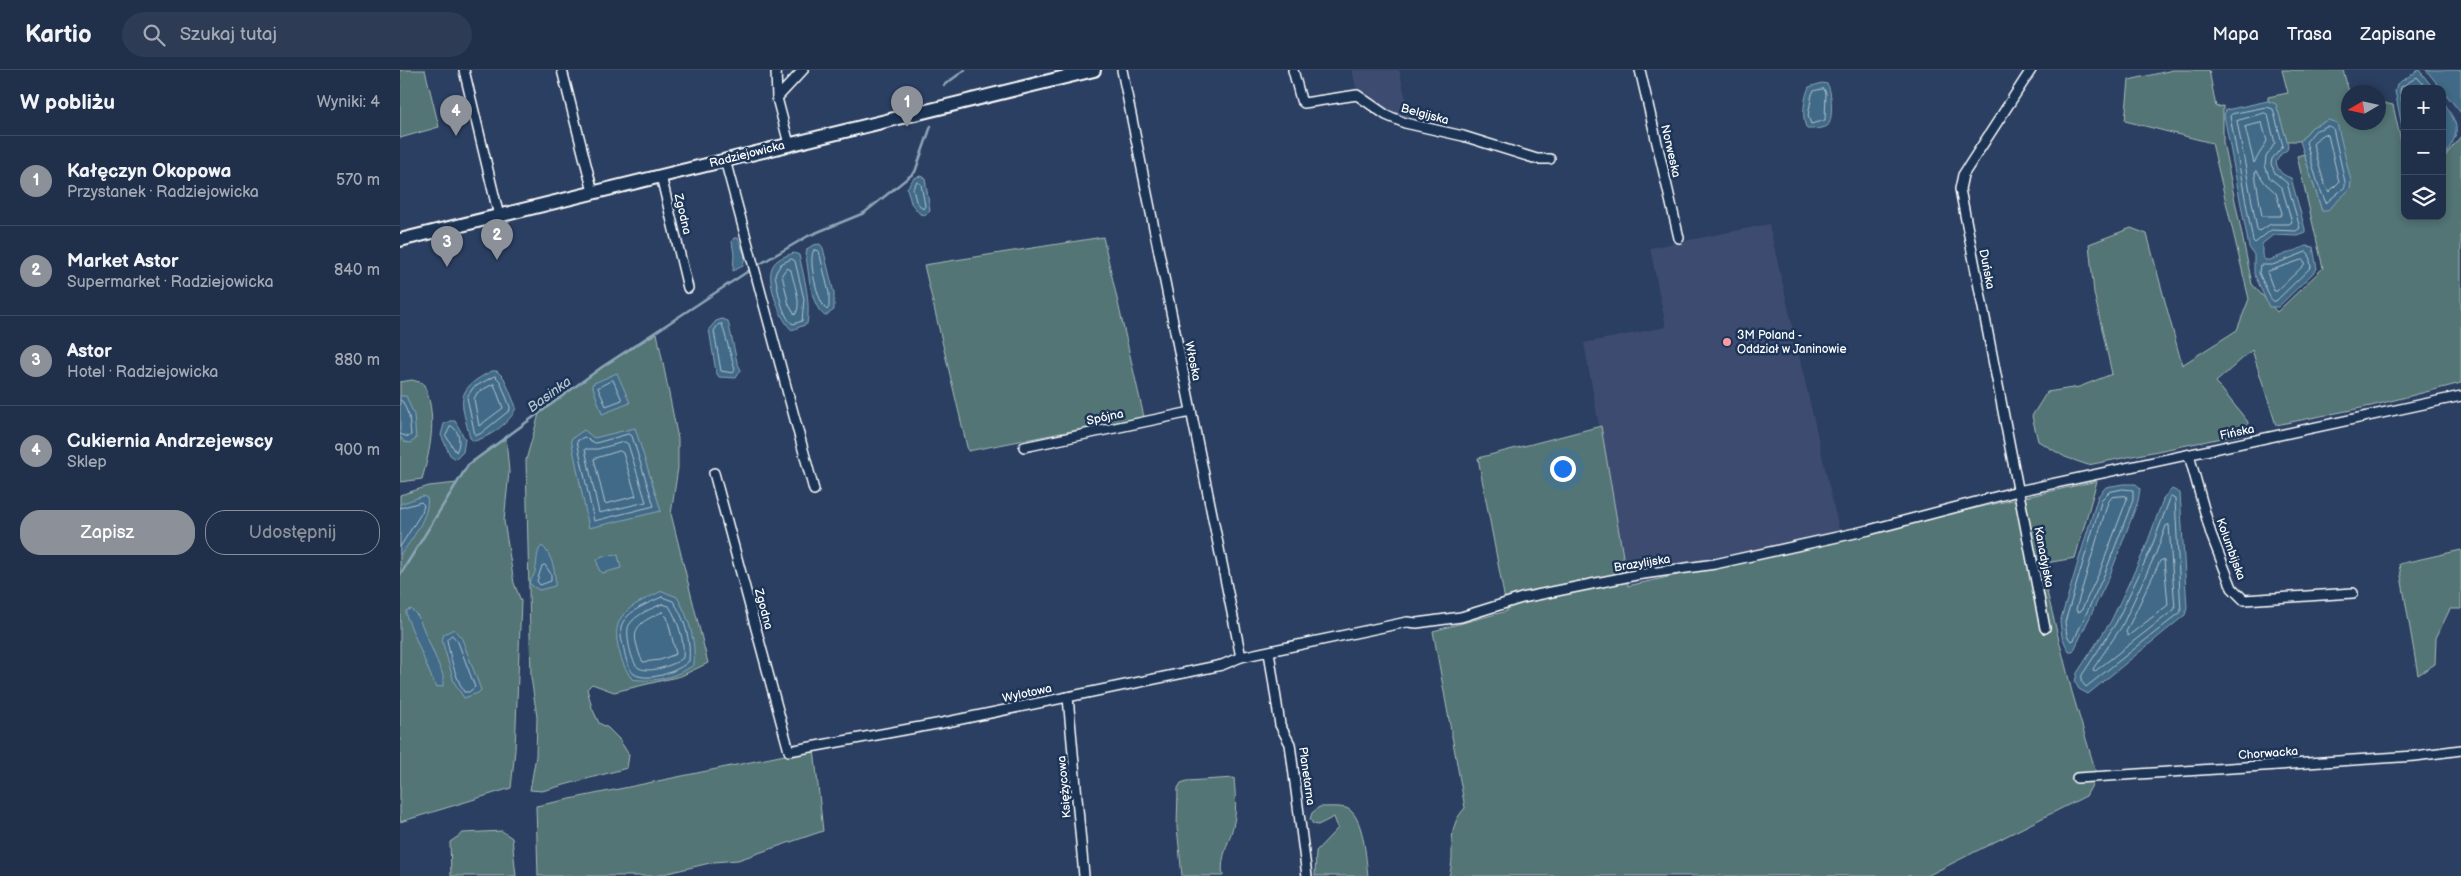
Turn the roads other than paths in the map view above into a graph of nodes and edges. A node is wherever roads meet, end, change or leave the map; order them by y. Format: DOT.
graph roads {
  1 [pos="464,70"];
  2 [pos="562,70"];
  3 [pos="776,70"];
  4 [pos="803,70"];
  5 [pos="1094,70"];
  6 [pos="1122,70"];
  7 [pos="1293,70"];
  8 [pos="1640,70"];
  9 [pos="2031,70"];
  10 [pos="777,98"];
  11 [pos="789,144"];
  12 [pos="1550,159"];
  13 [pos="725,160"];
  14 [pos="661,176"];
  15 [pos="594,192"];
  16 [pos="499,216"];
  17 [pos="1679,238"];
  18 [pos="400,240"];
  19 [pos="688,288"];
  20 [pos="2461,396"];
  21 [pos="1191,412"];
  22 [pos="1024,447"];
  23 [pos="2189,455"];
  24 [pos="714,473"];
  25 [pos="814,490"];
  26 [pos="2018,491"];
  27 [pos="2352,593"];
  28 [pos="2045,628"];
  29 [pos="1269,652"];
  30 [pos="1242,657"];
  31 [pos="1068,697"];
  32 [pos="2461,750"];
  33 [pos="789,752"];
  34 [pos="2077,778"];
  35 [pos="1084,876"];
  36 [pos="1308,876"];
  1 -- 16 [label="street"];
  2 -- 15 [label="street"];
  3 -- 10 [label="street"];
  4 -- 10 [label="street"];
  5 -- 11 [label="main road, Radziejowicka"];
  6 -- 21 [label="street, Włoska"];
  7 -- 12 [label="street, Belgijska"];
  8 -- 17 [label="street, Norweska"];
  9 -- 26 [label="street, Duńska"];
  10 -- 11 [label="street"];
  11 -- 13 [label="main road, Radziejowicka"];
  13 -- 14 [label="main road, Radziejowicka"];
  13 -- 25 [label="street"];
  14 -- 15 [label="main road, Radziejowicka"];
  14 -- 19 [label="street, Zgodna"];
  15 -- 16 [label="main road, Radziejowicka"];
  16 -- 18 [label="main road, Radziejowicka"];
  20 -- 23 [label="street, Fińska"];
  21 -- 22 [label="street, Spójna"];
  21 -- 30 [label="street, Włoska"];
  23 -- 26 [label="street, Fińska"];
  23 -- 27 [label="street, Kolumbijska"];
  24 -- 33 [label="street, Zgodna"];
  26 -- 28 [label="street, Kanadyjska"];
  26 -- 29 [label="street, Brazylijska"];
  29 -- 30 [label="street, Wylotowa"];
  29 -- 36 [label="street, Planetarna"];
  30 -- 31 [label="street, Wylotowa"];
  31 -- 33 [label="street, Wylotowa"];
  31 -- 35 [label="street, Księżycowa"];
  32 -- 34 [label="street, Chorwacka"];
}
